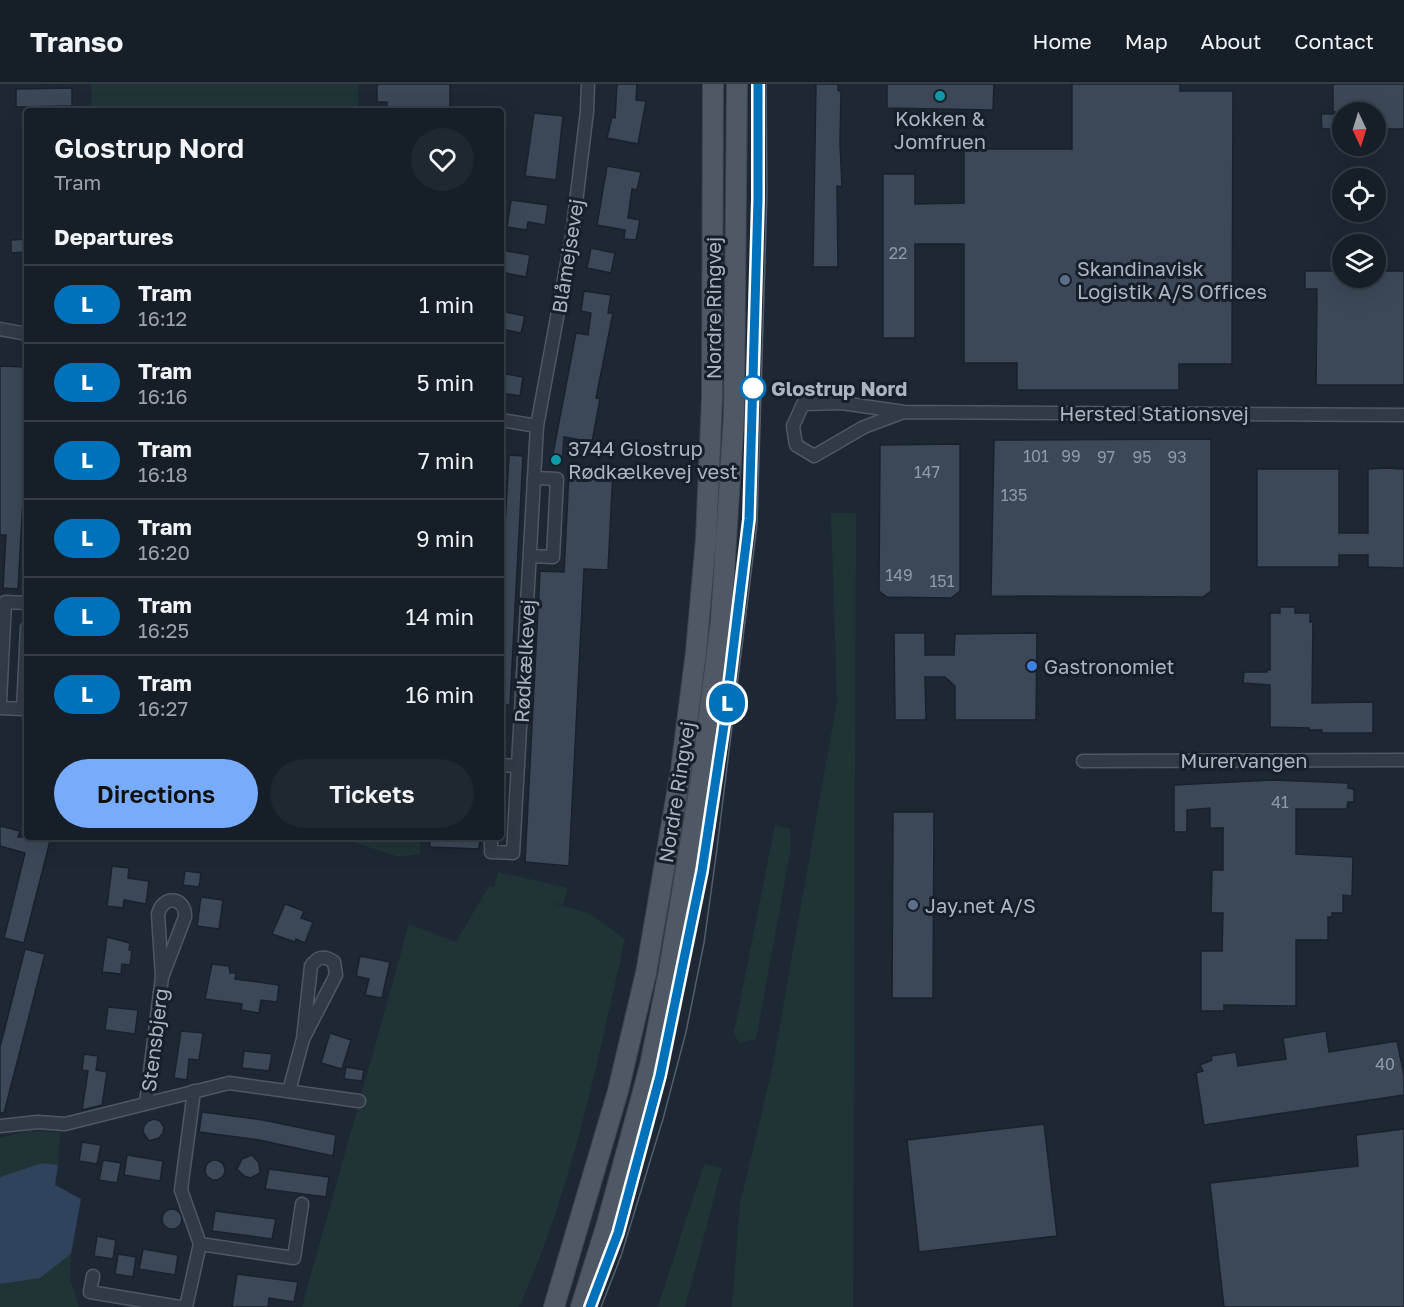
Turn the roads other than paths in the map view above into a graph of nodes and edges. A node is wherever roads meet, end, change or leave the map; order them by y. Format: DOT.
graph roads {
  1 [pos="588,84"];
  2 [pos="713,84"];
  3 [pos="736,84"];
  4 [pos="0,329"];
  5 [pos="24,333"];
  6 [pos="904,412"];
  7 [pos="1404,415"];
  8 [pos="504,420"];
  9 [pos="537,426"];
  10 [pos="534,477"];
  11 [pos="530,556"];
  12 [pos="24,603"];
  13 [pos="24,690"];
  14 [pos="0,702"];
  15 [pos="0,708"];
  16 [pos="1404,760"];
  17 [pos="1083,761"];
  18 [pos="504,765"];
  19 [pos="518,766"];
  20 [pos="492,840"];
  21 [pos="162,977"];
  22 [pos="303,1039"];
  23 [pos="194,1091"];
  24 [pos="289,1091"];
  25 [pos="359,1101"];
  26 [pos="146,1103"];
  27 [pos="0,1126"];
  28 [pos="302,1204"];
  29 [pos="200,1244"];
  30 [pos="93,1276"];
  31 [pos="180,1307"];
  32 [pos="186,1307"];
  33 [pos="554,1307"];
  34 [pos="581,1307"];
  1 -- 9 [label="street, Blåmejsevej"];
  2 -- 33 [label="main road, Nordre Ringvej"];
  3 -- 34 [label="main road, Nordre Ringvej"];
  4 -- 5 [label="street"];
  6 -- 6 [label="street, Hersted Stationsvej"];
  6 -- 7 [label="street, Hersted Stationsvej"];
  8 -- 9 [label="street"];
  9 -- 10 [label="street, Rødkælkevej"];
  10 -- 11 [label="street, Rødkælkevej"];
  10 -- 11 [label="street"];
  11 -- 19 [label="street, Rødkælkevej"];
  12 -- 14 [label="street"];
  13 -- 15 [label="street"];
  16 -- 17 [label="street, Murervangen"];
  18 -- 19 [label="street"];
  19 -- 20 [label="street, Rødkælkevej"];
  21 -- 21 [label="street, Stensbjerg"];
  21 -- 26 [label="street, Stensbjerg"];
  22 -- 22 [label="street"];
  22 -- 24 [label="street"];
  23 -- 24 [label="street, Stensbjerg"];
  23 -- 26 [label="street, Stensbjerg"];
  23 -- 29 [label="street"];
  24 -- 25 [label="street, Stensbjerg"];
  26 -- 27 [label="street, Stensbjerg"];
  28 -- 29 [label="street"];
  29 -- 32 [label="street"];
  30 -- 31 [label="street"];
}
